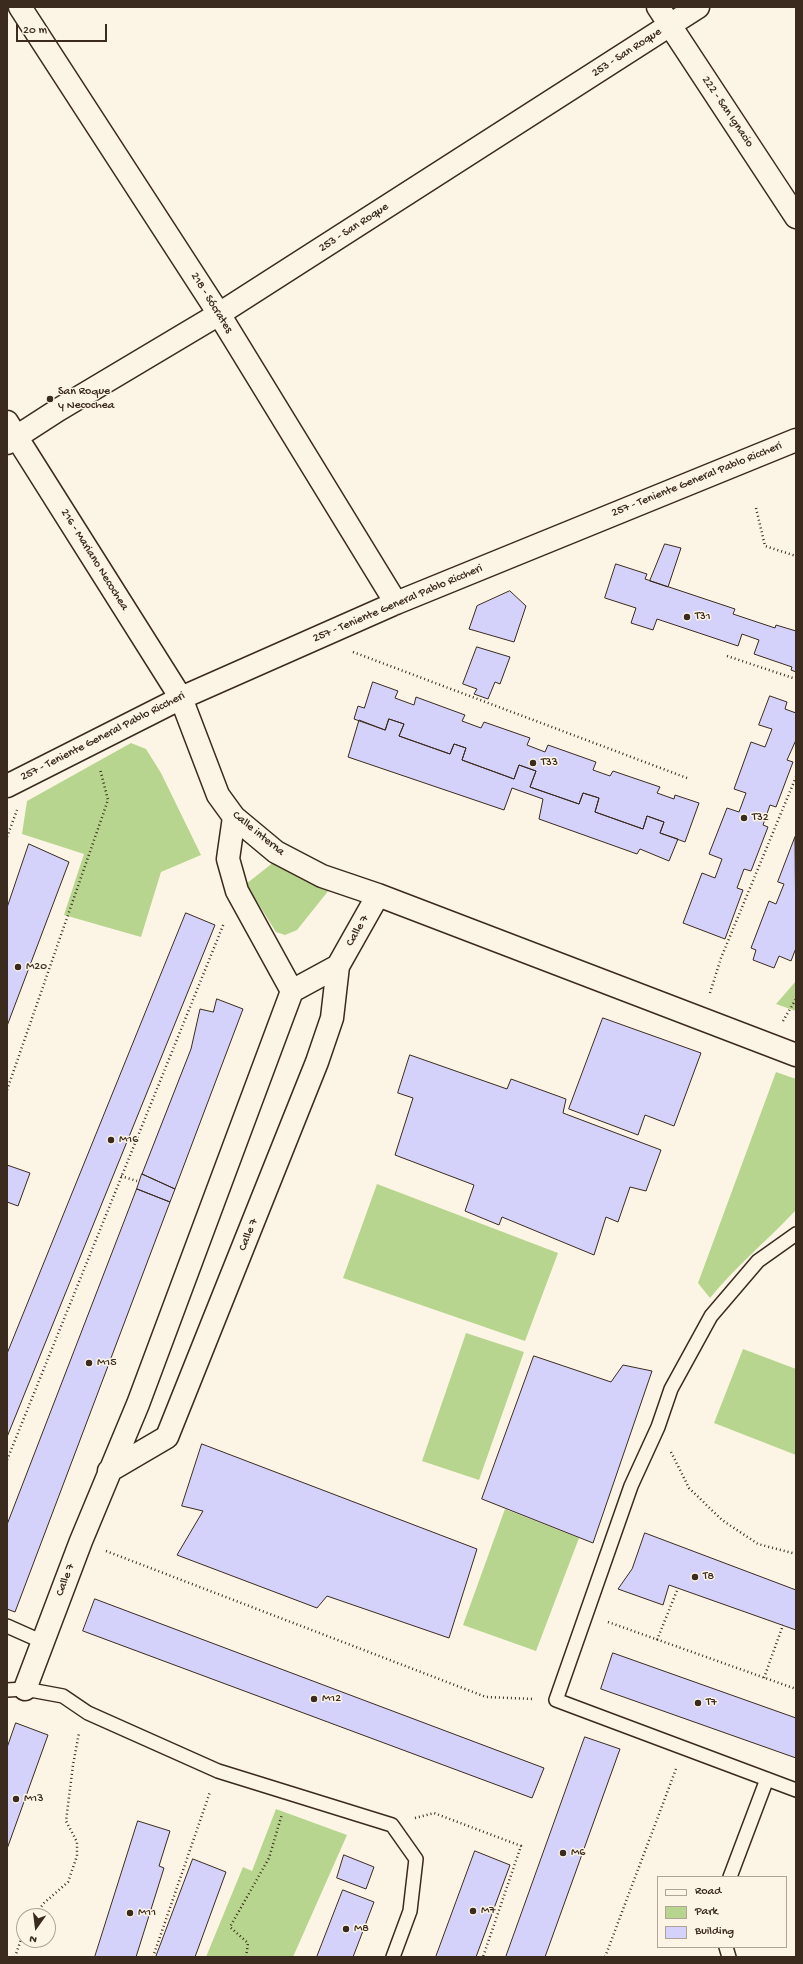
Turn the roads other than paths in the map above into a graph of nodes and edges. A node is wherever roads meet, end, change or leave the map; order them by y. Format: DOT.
graph roads {
  1 [pos="20,7"];
  2 [pos="658,7"];
  3 [pos="698,7"];
  4 [pos="670,26"];
  5 [pos="796,217"];
  6 [pos="219,314"];
  7 [pos="10,434"];
  8 [pos="796,440"];
  9 [pos="396,603"];
  10 [pos="181,698"];
  11 [pos="7,786"];
  12 [pos="234,817"];
  13 [pos="378,896"];
  14 [pos="338,966"];
  15 [pos="292,991"];
  16 [pos="796,1055"];
  17 [pos="796,1234"];
  18 [pos="109,1471"];
  19 [pos="7,1626"];
  20 [pos="43,1642"];
  21 [pos="16,1690"];
  22 [pos="767,1779"];
  23 [pos="796,1790"];
  24 [pos="730,1876"];
  25 [pos="393,1957"];
  1 -- 6 [label="street, 218 - Sócrates"];
  2 -- 4 [label="street, 222 - San Ignacio"];
  3 -- 4 [label="street, 253 - San Roque"];
  4 -- 5 [label="street, 222 - San Ignacio"];
  4 -- 6 [label="street, 253 - San Roque"];
  6 -- 7 [label="street, 253 - San Roque"];
  6 -- 9 [label="street, 218 - Sócrates"];
  7 -- 10 [label="street, 216 - Mariano Necochea"];
  8 -- 9 [label="street, 257 - Teniente General Pablo Riccheri"];
  9 -- 10 [label="street, 257 - Teniente General Pablo Riccheri"];
  10 -- 11 [label="street, 257 - Teniente General Pablo Riccheri"];
  10 -- 12 [label="street, Calle interna"];
  12 -- 13 [label="street, Calle interna"];
  12 -- 15 [label="street"];
  13 -- 14 [label="street, Calle 7"];
  13 -- 16 [label="street, Calle interna"];
  14 -- 15 [label="street"];
  14 -- 18 [label="street, Calle 7"];
  15 -- 18 [label="street, Calle 7"];
  17 -- 22 [label="lane"];
  18 -- 20 [label="street, Calle 7"];
  19 -- 20 [label="lane"];
  20 -- 21 [label="street, Calle 7"];
  21 -- 25 [label="lane"];
  22 -- 23 [label="lane"];
  22 -- 24 [label="lane"];
}
